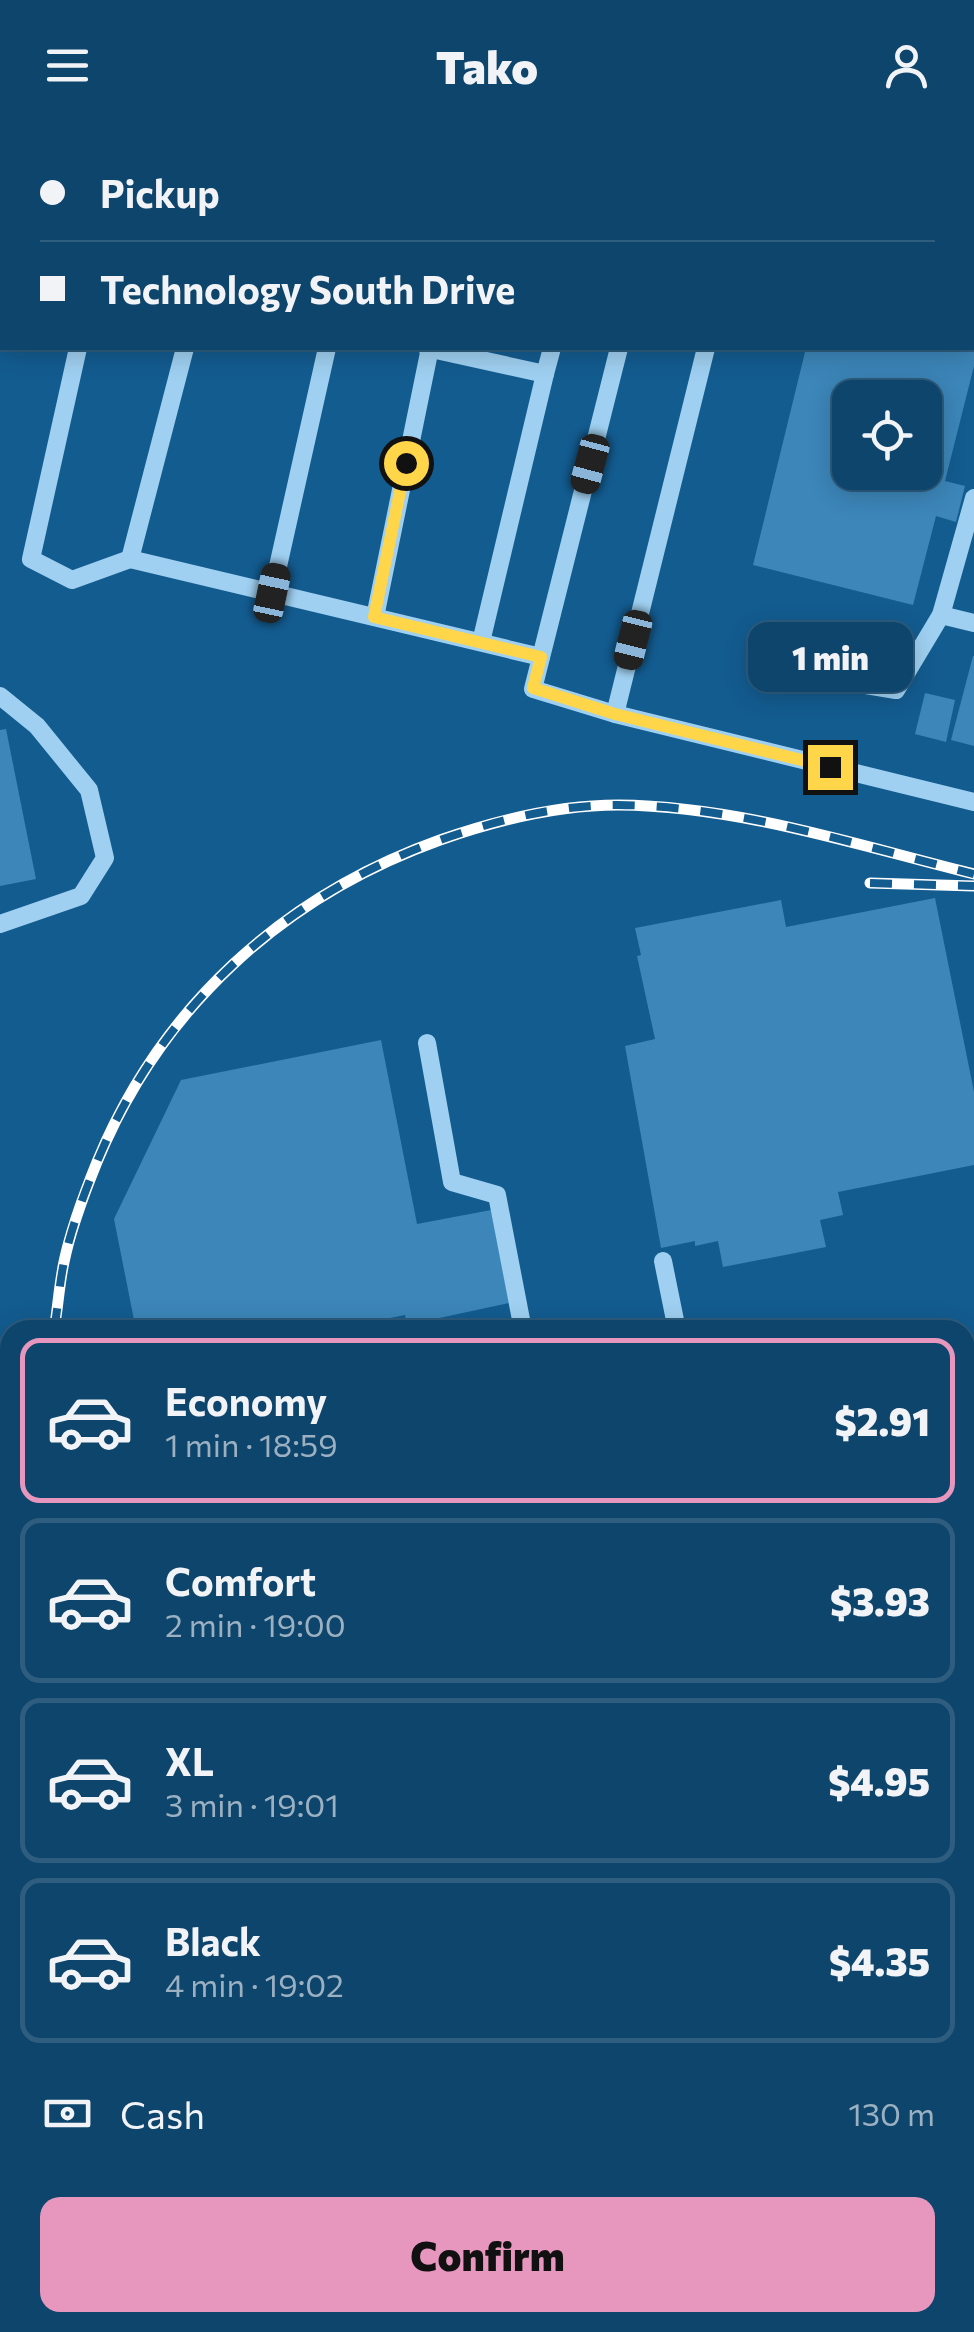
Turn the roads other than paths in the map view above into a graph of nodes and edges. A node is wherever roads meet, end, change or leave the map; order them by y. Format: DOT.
graph roads {
  1 [pos="78,350"];
  2 [pos="184,350"];
  3 [pos="327,350"];
  4 [pos="429,350"];
  5 [pos="551,350"];
  6 [pos="618,350"];
  7 [pos="706,350"];
  8 [pos="473,352"];
  9 [pos="545,374"];
  10 [pos="974,498"];
  11 [pos="130,559"];
  12 [pos="272,593"];
  13 [pos="942,615"];
  14 [pos="374,617"];
  15 [pos="974,623"];
  16 [pos="481,642"];
  17 [pos="541,657"];
  18 [pos="763,668"];
  19 [pos="0,696"];
  20 [pos="615,714"];
  21 [pos="974,802"];
  22 [pos="0,924"];
  23 [pos="426,1043"];
  24 [pos="663,1261"];
  25 [pos="521,1320"];
  26 [pos="675,1320"];
  1 -- 11 [label="street"];
  2 -- 11 [label="street"];
  3 -- 12 [label="street"];
  4 -- 14 [label="street"];
  5 -- 9 [label="street"];
  6 -- 17 [label="street"];
  7 -- 20 [label="street"];
  8 -- 9 [label="street"];
  9 -- 16 [label="street"];
  10 -- 13 [label="street"];
  11 -- 12 [label="street"];
  12 -- 14 [label="street"];
  13 -- 15 [label="street"];
  13 -- 18 [label="street"];
  14 -- 16 [label="street"];
  16 -- 17 [label="street"];
  17 -- 20 [label="street"];
  19 -- 22 [label="street"];
  20 -- 21 [label="street"];
  23 -- 25 [label="street"];
  24 -- 26 [label="street"];
}
